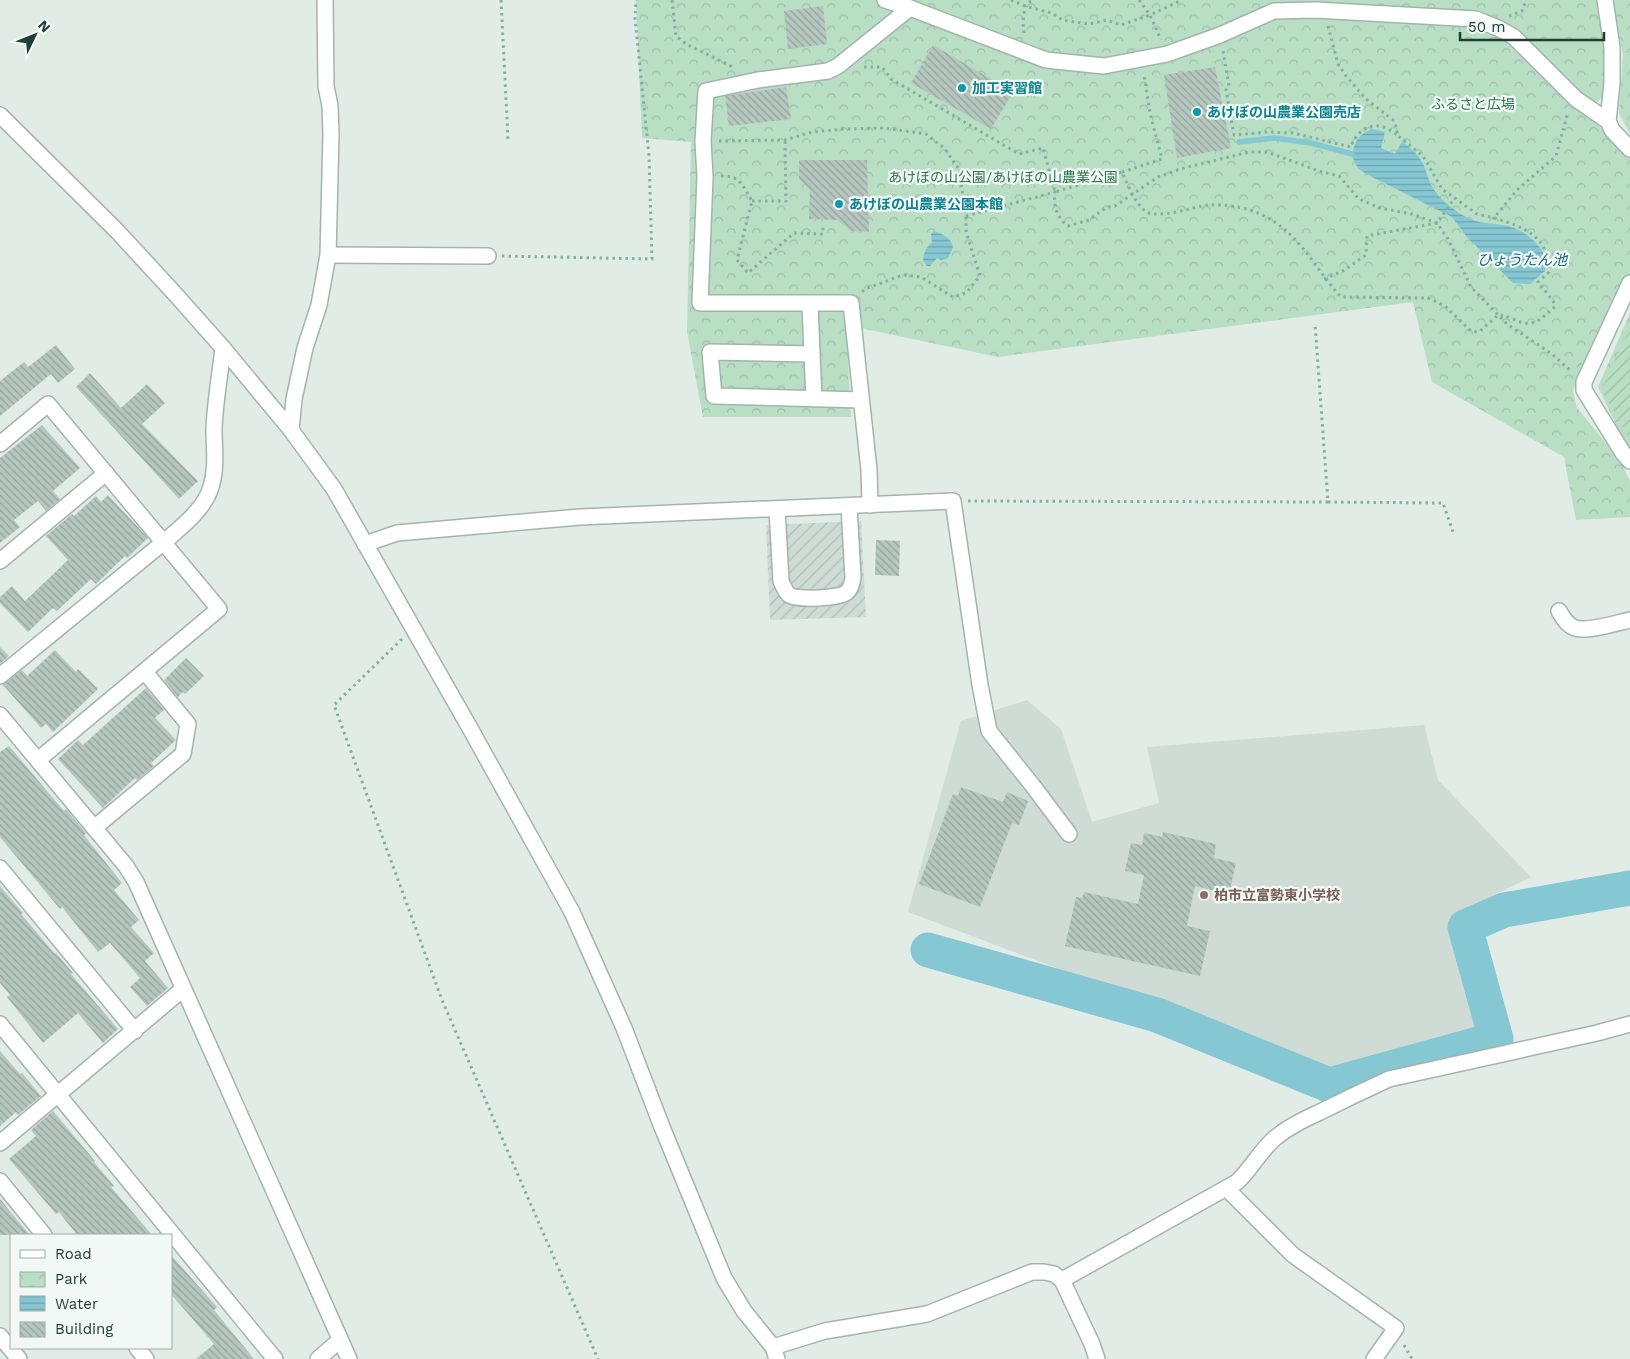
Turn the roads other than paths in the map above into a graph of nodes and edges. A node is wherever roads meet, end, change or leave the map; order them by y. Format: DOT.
graph roads {
  1 [pos="325,0"];
  2 [pos="885,0"];
  3 [pos="1605,0"];
  4 [pos="910,8"];
  5 [pos="0,115"];
  6 [pos="1608,121"];
  7 [pos="1630,149"];
  8 [pos="328,255"];
  9 [pos="488,256"];
  10 [pos="1630,283"];
  11 [pos="810,304"];
  12 [pos="223,348"];
  13 [pos="812,354"];
  14 [pos="814,399"];
  15 [pos="861,400"];
  16 [pos="291,430"];
  17 [pos="0,444"];
  18 [pos="1630,461"];
  19 [pos="106,473"];
  20 [pos="870,505"];
  21 [pos="849,506"];
  22 [pos="777,509"];
  23 [pos="164,542"];
  24 [pos="365,544"];
  25 [pos="0,561"];
  26 [pos="1559,611"];
  27 [pos="1630,620"];
  28 [pos="144,672"];
  29 [pos="0,676"];
  30 [pos="0,714"];
  31 [pos="38,760"];
  32 [pos="94,828"];
  33 [pos="1069,834"];
  34 [pos="0,868"];
  35 [pos="183,990"];
  36 [pos="0,1024"];
  37 [pos="1630,1024"];
  38 [pos="136,1031"];
  39 [pos="59,1095"];
  40 [pos="0,1143"];
  41 [pos="0,1181"];
  42 [pos="1226,1188"];
  43 [pos="43,1234"];
  44 [pos="1062,1280"];
  45 [pos="0,1336"];
  46 [pos="340,1340"];
  47 [pos="10,1348"];
  48 [pos="11,1349"];
  49 [pos="138,1349"];
  50 [pos="775,1353"];
  51 [pos="19,1359"];
  52 [pos="146,1359"];
  53 [pos="275,1359"];
  54 [pos="318,1359"];
  55 [pos="349,1359"];
  56 [pos="1097,1359"];
  57 [pos="1374,1359"];
  1 -- 8 [label="street"];
  2 -- 4 [label="street"];
  3 -- 6 [label="street"];
  4 -- 6 [label="street"];
  4 -- 11 [label="street"];
  5 -- 12 [label="street"];
  6 -- 7 [label="street"];
  8 -- 9 [label="street"];
  8 -- 16 [label="street"];
  10 -- 18 [label="street"];
  11 -- 13 [label="street"];
  11 -- 15 [label="street"];
  12 -- 16 [label="street"];
  12 -- 23 [label="street"];
  13 -- 14 [label="street"];
  13 -- 14 [label="street"];
  14 -- 15 [label="street"];
  15 -- 20 [label="street"];
  16 -- 24 [label="street"];
  17 -- 19 [label="street"];
  19 -- 23 [label="street"];
  19 -- 25 [label="street"];
  20 -- 21 [label="street"];
  20 -- 33 [label="street"];
  21 -- 22 [label="street"];
  21 -- 22 [label="street"];
  22 -- 24 [label="street"];
  23 -- 28 [label="street"];
  23 -- 29 [label="street"];
  24 -- 50 [label="street"];
  26 -- 27 [label="street"];
  28 -- 31 [label="street"];
  28 -- 32 [label="street"];
  30 -- 31 [label="street"];
  31 -- 32 [label="street"];
  32 -- 35 [label="street"];
  34 -- 38 [label="street"];
  35 -- 38 [label="street"];
  35 -- 46 [label="street"];
  36 -- 39 [label="street"];
  37 -- 42 [label="street"];
  38 -- 39 [label="street"];
  39 -- 40 [label="street"];
  39 -- 53 [label="street"];
  41 -- 43 [label="street"];
  42 -- 44 [label="street"];
  42 -- 57 [label="street"];
  44 -- 50 [label="street"];
  44 -- 56 [label="street"];
  45 -- 47 [label="street"];
  46 -- 54 [label="street"];
  46 -- 55 [label="street"];
  48 -- 51 [label="street"];
  49 -- 52 [label="street"];
}
